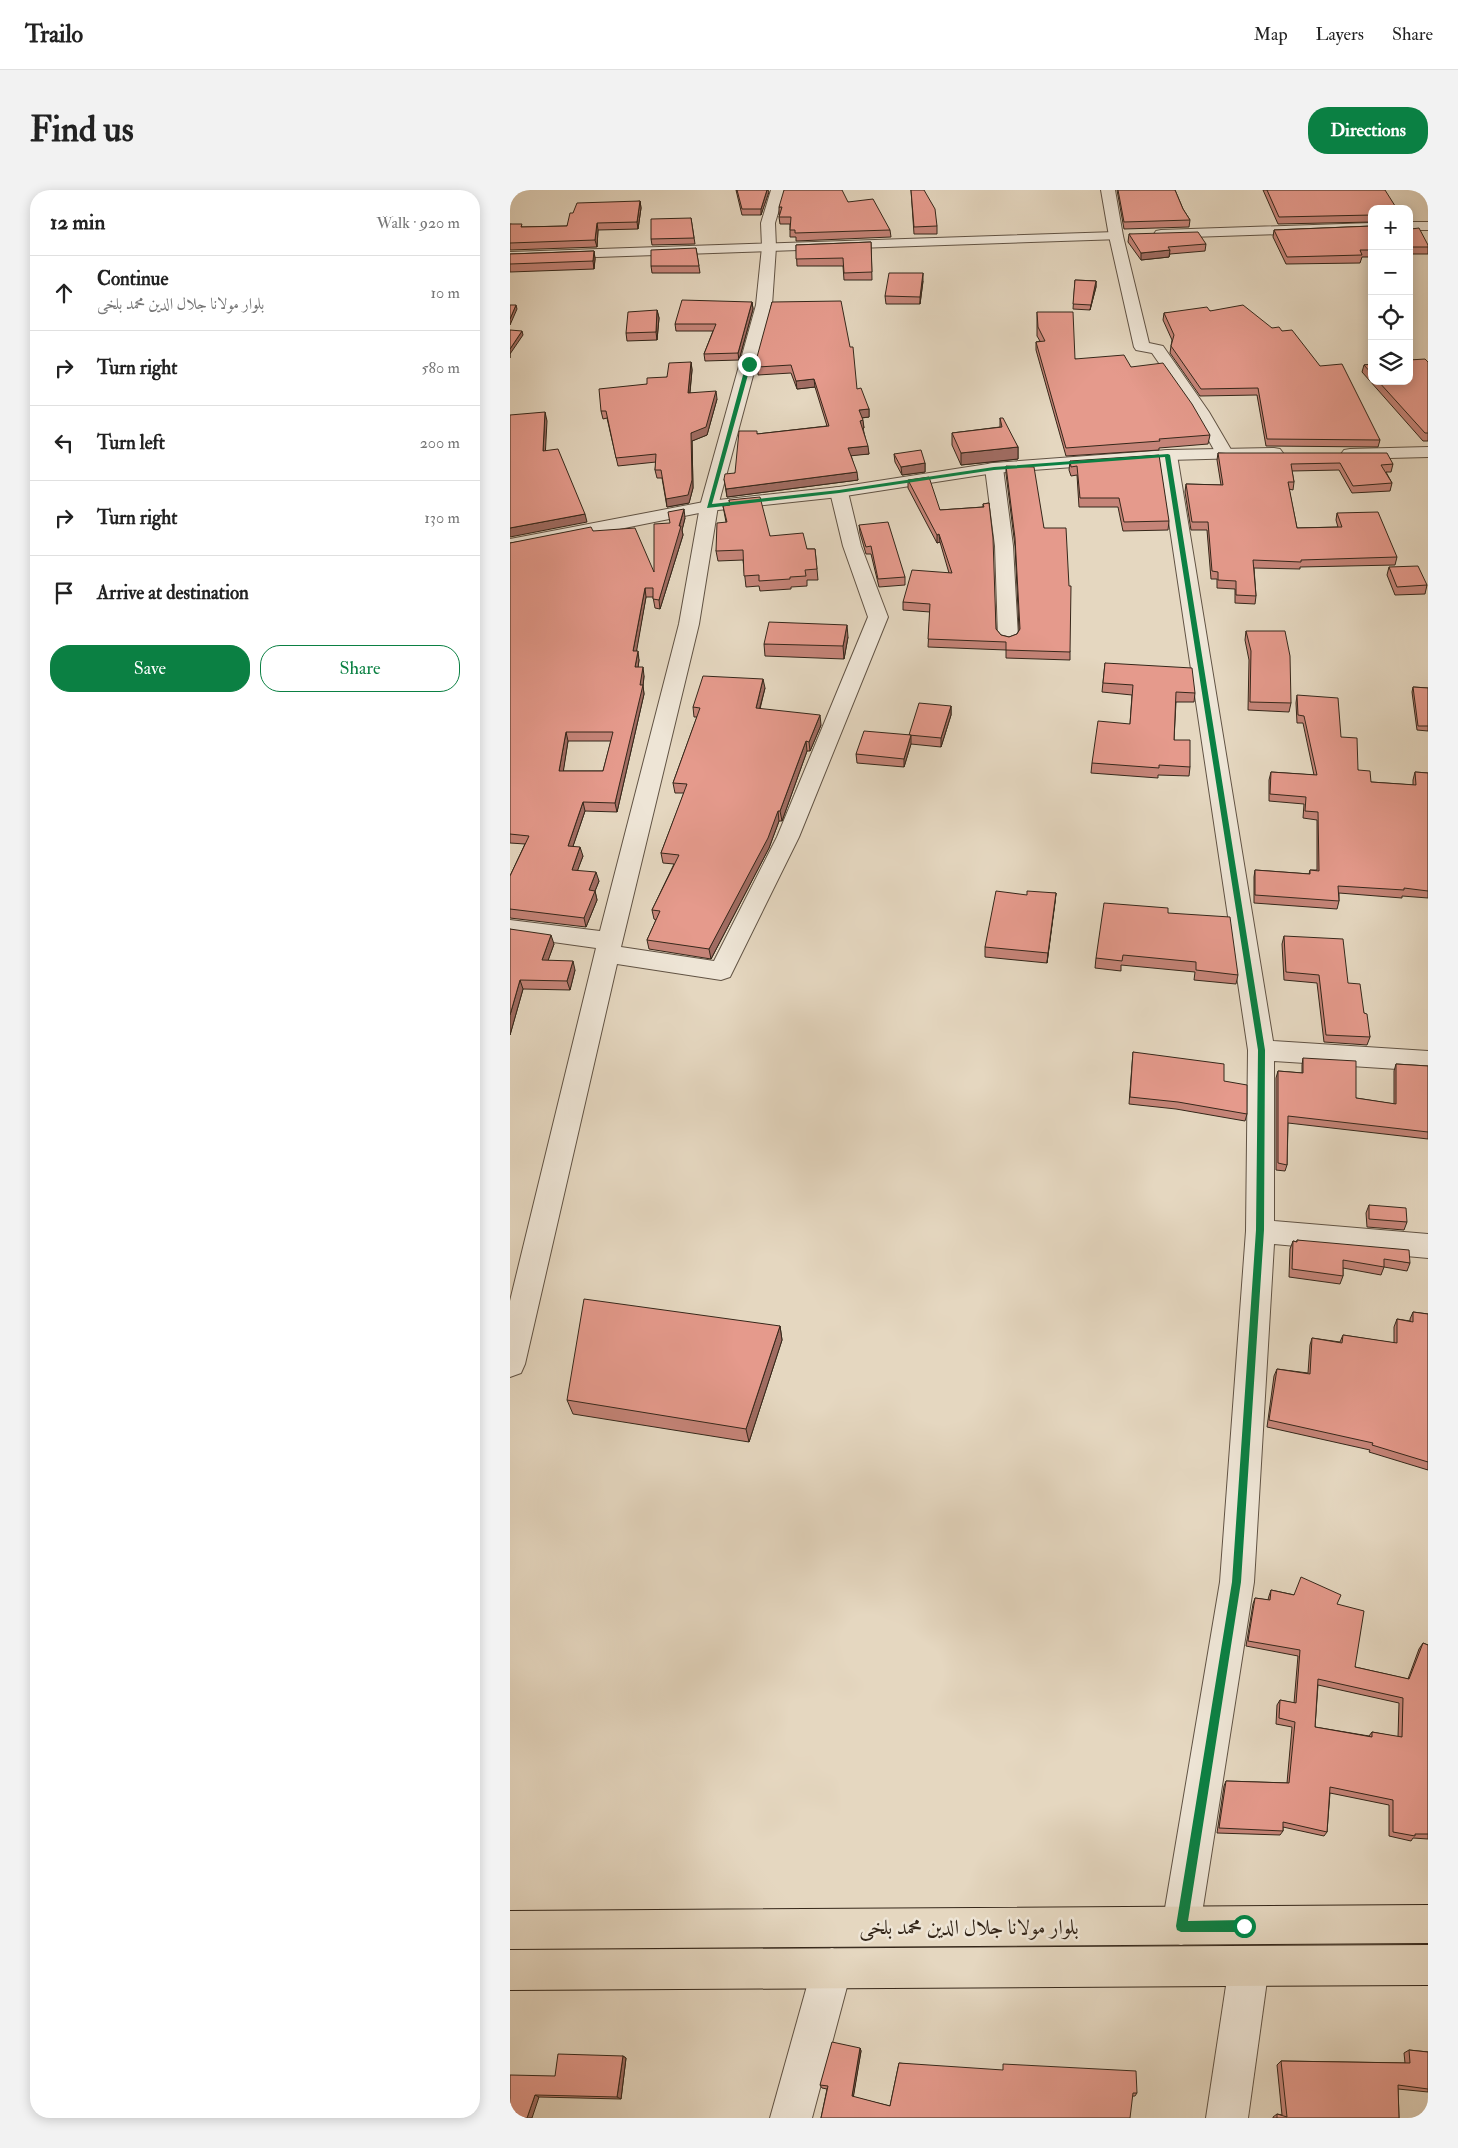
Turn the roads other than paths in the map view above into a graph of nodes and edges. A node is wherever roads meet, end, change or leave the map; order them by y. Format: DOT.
graph roads {
  1 [pos="778,190"];
  2 [pos="1108,190"];
  3 [pos="1413,226"];
  4 [pos="1428,226"];
  5 [pos="1368,227"];
  6 [pos="1146,235"];
  7 [pos="1121,236"];
  8 [pos="769,247"];
  9 [pos="510,256"];
  10 [pos="1428,452"];
  11 [pos="1224,453"];
  12 [pos="1294,453"];
  13 [pos="1334,454"];
  14 [pos="1168,455"];
  15 [pos="994,468"];
  16 [pos="839,492"];
  17 [pos="709,506"];
  18 [pos="510,545"];
  19 [pos="1008,638"];
  20 [pos="510,928"];
  21 [pos="609,947"];
  22 [pos="1261,1050"];
  23 [pos="1428,1061"];
  24 [pos="1260,1230"];
  25 [pos="1428,1246"];
  26 [pos="510,1364"];
  27 [pos="1428,1924"];
  28 [pos="1181,1926"];
  29 [pos="510,1930"];
  30 [pos="1428,1965"];
  31 [pos="1249,1966"];
  32 [pos="832,1968"];
  33 [pos="510,1970"];
  34 [pos="791,2118"];
  35 [pos="1228,2118"];
  1 -- 8 [label="street"];
  2 -- 7 [label="street"];
  3 -- 4 [label="street"];
  5 -- 6 [label="street"];
  7 -- 8 [label="street"];
  7 -- 11 [label="street"];
  8 -- 9 [label="street"];
  8 -- 17 [label="street"];
  10 -- 13 [label="street"];
  11 -- 12 [label="street"];
  11 -- 14 [label="street"];
  14 -- 15 [label="street"];
  14 -- 22 [label="street"];
  15 -- 16 [label="street"];
  15 -- 19 [label="street"];
  16 -- 17 [label="street"];
  16 -- 21 [label="street"];
  17 -- 18 [label="street"];
  17 -- 21 [label="street"];
  20 -- 21 [label="street"];
  21 -- 26 [label="street"];
  22 -- 23 [label="street"];
  22 -- 24 [label="street"];
  24 -- 25 [label="street"];
  24 -- 28 [label="street"];
  27 -- 28 [label="main road, بلوار مولانا جلال الدین محمد بلخی"];
  28 -- 29 [label="main road, بلوار مولانا جلال الدین محمد بلخی"];
  30 -- 31 [label="main road"];
  31 -- 32 [label="main road"];
  31 -- 35 [label="street"];
  32 -- 33 [label="main road"];
  32 -- 34 [label="street"];
}
